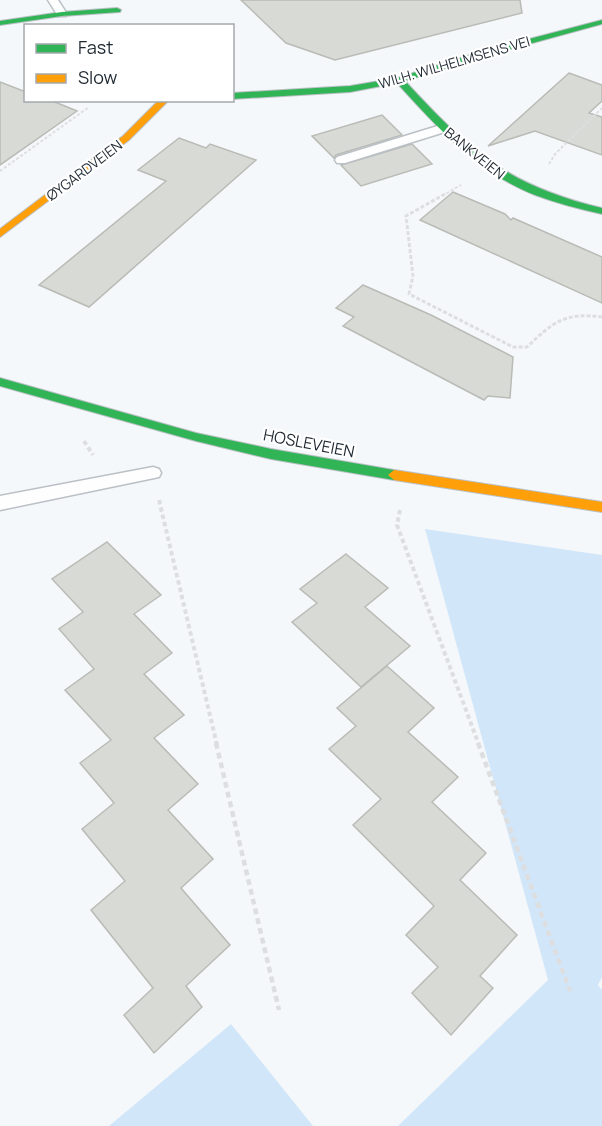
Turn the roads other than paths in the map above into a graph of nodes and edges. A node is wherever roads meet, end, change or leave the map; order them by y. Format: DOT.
graph roads {
  1 [pos="53,0"];
  2 [pos="118,5"];
  3 [pos="62,14"];
  4 [pos="602,22"];
  5 [pos="0,23"];
  6 [pos="118,24"];
  7 [pos="399,81"];
  8 [pos="234,88"];
  9 [pos="269,93"];
  10 [pos="234,96"];
  11 [pos="163,102"];
  12 [pos="444,128"];
  13 [pos="341,160"];
  14 [pos="602,211"];
  15 [pos="0,234"];
  16 [pos="0,380"];
  17 [pos="153,473"];
  18 [pos="0,502"];
  19 [pos="602,507"];
  1 -- 3 [label="lane"];
  2 -- 3 [label="street"];
  2 -- 6 [label="street"];
  3 -- 5 [label="street"];
  4 -- 7 [label="street, WILH. WILHELMSENS VEI"];
  7 -- 9 [label="street, WILH. WILHELMSENS VEI"];
  7 -- 12 [label="street, BANKVEIEN"];
  8 -- 9 [label="street, WILH. WILHELMSENS VEI"];
  9 -- 10 [label="street, WILH. WILHELMSENS VEI"];
  11 -- 15 [label="street, ØYGARDVEIEN"];
  12 -- 13 [label="lane"];
  12 -- 14 [label="street, BANKVEIEN"];
  16 -- 19 [label="street, HOSLEVEIEN"];
  17 -- 18 [label="lane"];
}
